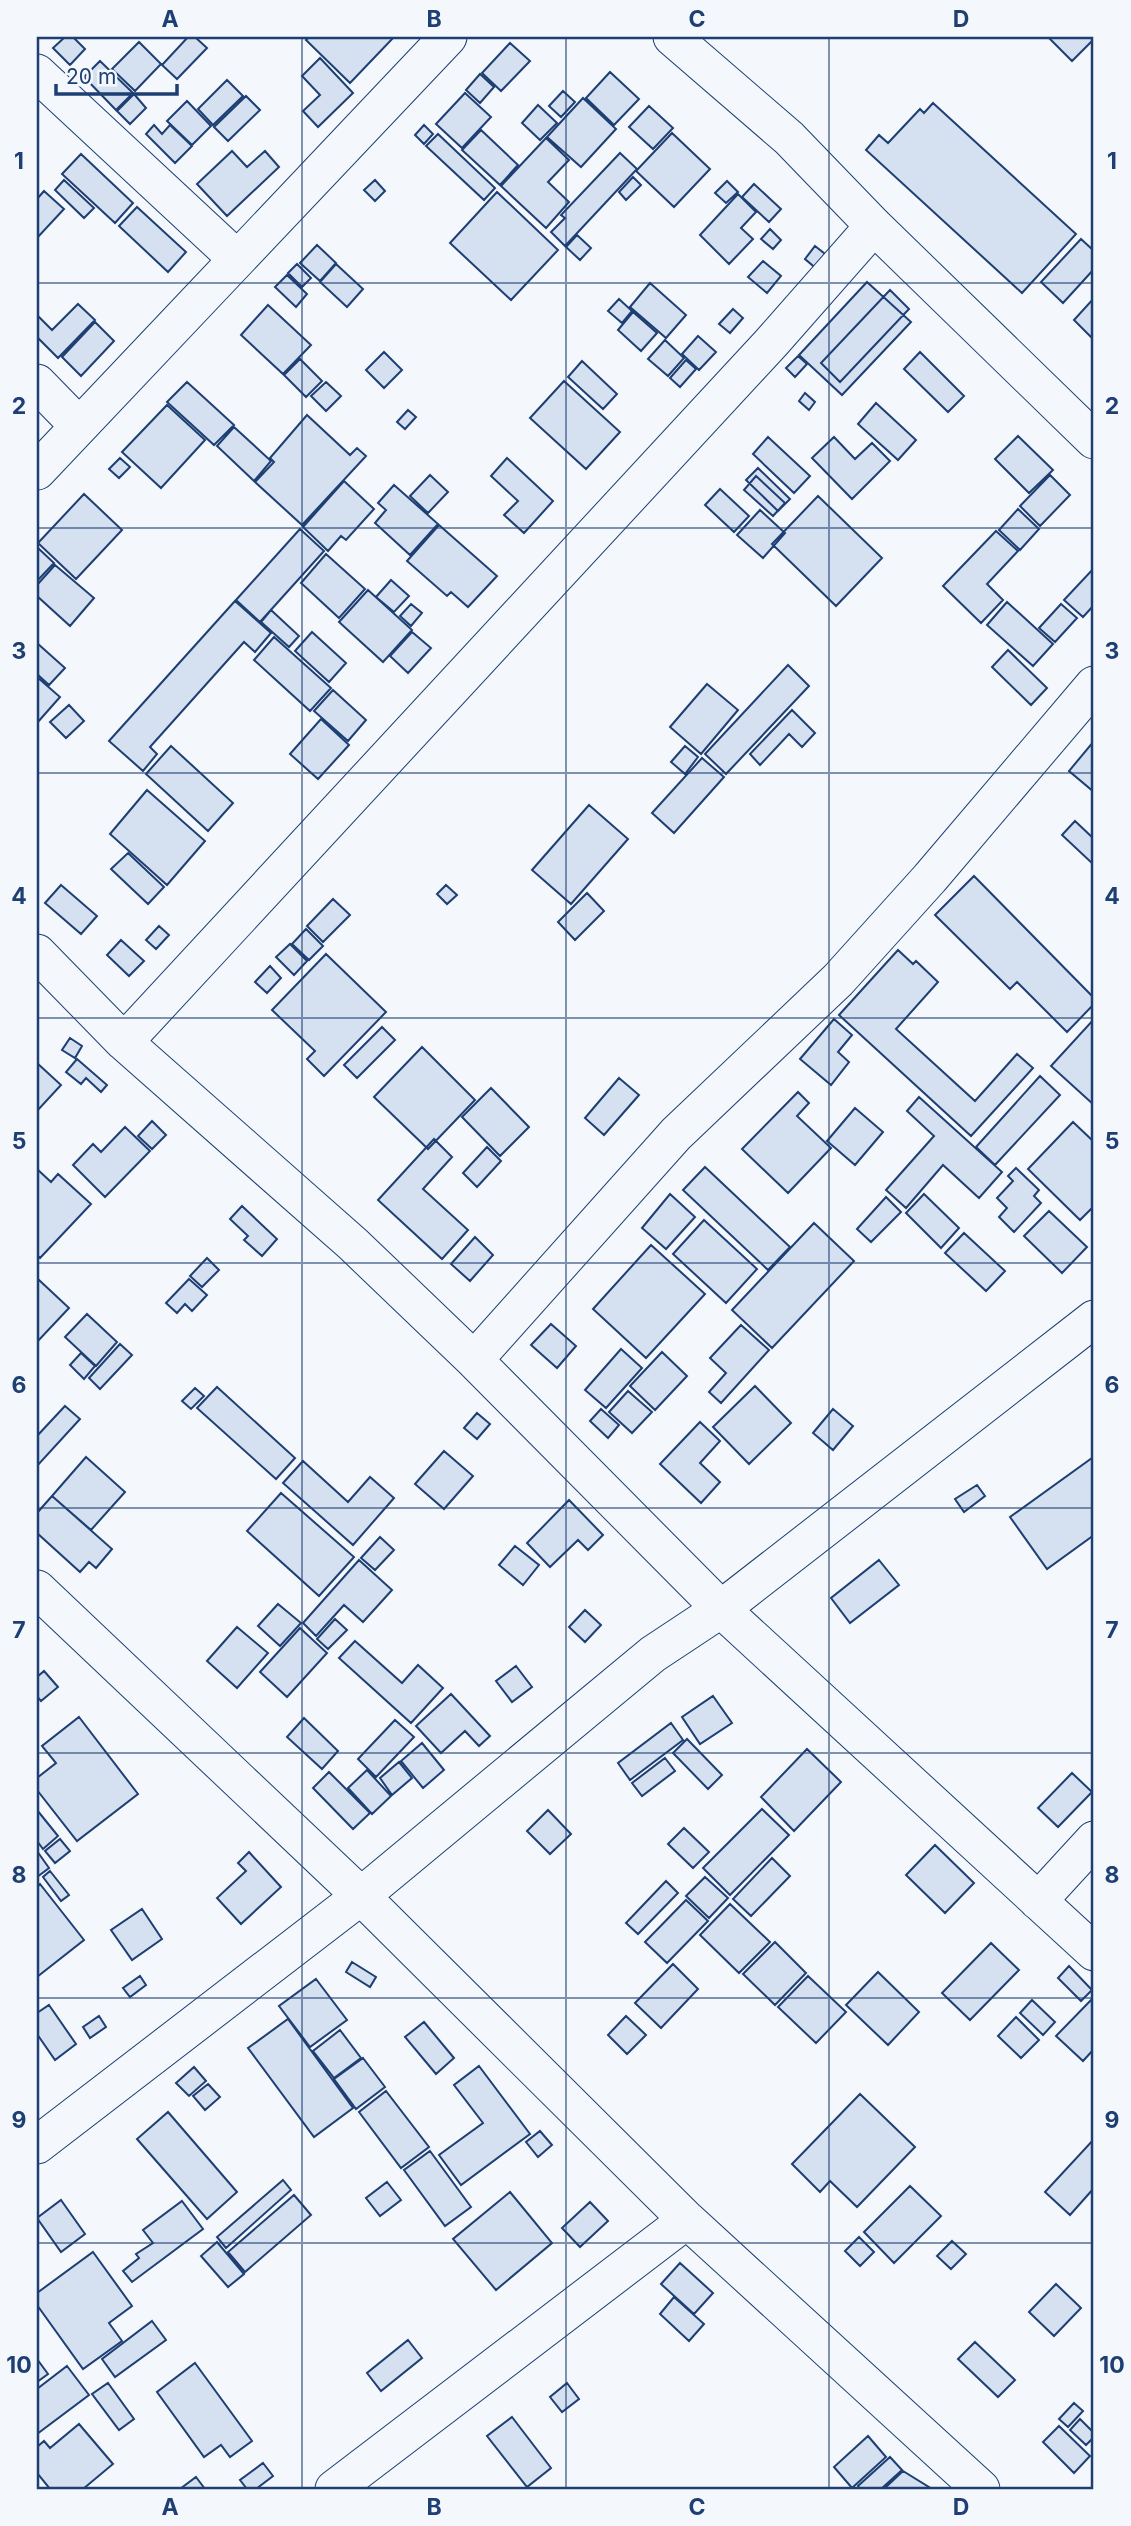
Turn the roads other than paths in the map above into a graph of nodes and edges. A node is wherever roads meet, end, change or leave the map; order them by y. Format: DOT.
graph roads {
  1 [pos="448,37"];
  2 [pos="672,37"];
  3 [pos="37,73"];
  4 [pos="874,226"];
  5 [pos="236,258"];
  6 [pos="37,383"];
  7 [pos="79,426"];
  8 [pos="1094,440"];
  9 [pos="37,471"];
  10 [pos="1094,685"];
  11 [pos="37,953"];
  12 [pos="124,1042"];
  13 [pos="1094,1319"];
  14 [pos="474,1360"];
  15 [pos="43,1606"];
  16 [pos="721,1609"];
  17 [pos="1094,1840"];
  18 [pos="361,1896"];
  19 [pos="1038,1901"];
  20 [pos="1094,1952"];
  21 [pos="37,2145"];
  22 [pos="687,2220"];
  23 [pos="334,2489"];
  24 [pos="981,2489"];
  1 -- 5 [label="street"];
  2 -- 4 [label="street"];
  3 -- 5 [label="street"];
  4 -- 8 [label="street"];
  4 -- 12 [label="street"];
  5 -- 7 [label="street"];
  6 -- 7 [label="street"];
  7 -- 9 [label="street"];
  10 -- 14 [label="street"];
  11 -- 12 [label="street"];
  12 -- 14 [label="street"];
  13 -- 16 [label="street"];
  14 -- 16 [label="street"];
  15 -- 18 [label="street"];
  16 -- 18 [label="street"];
  16 -- 19 [label="street"];
  17 -- 19 [label="street"];
  18 -- 21 [label="street"];
  18 -- 22 [label="street"];
  19 -- 20 [label="street"];
  22 -- 23 [label="street"];
  22 -- 24 [label="street"];
}
